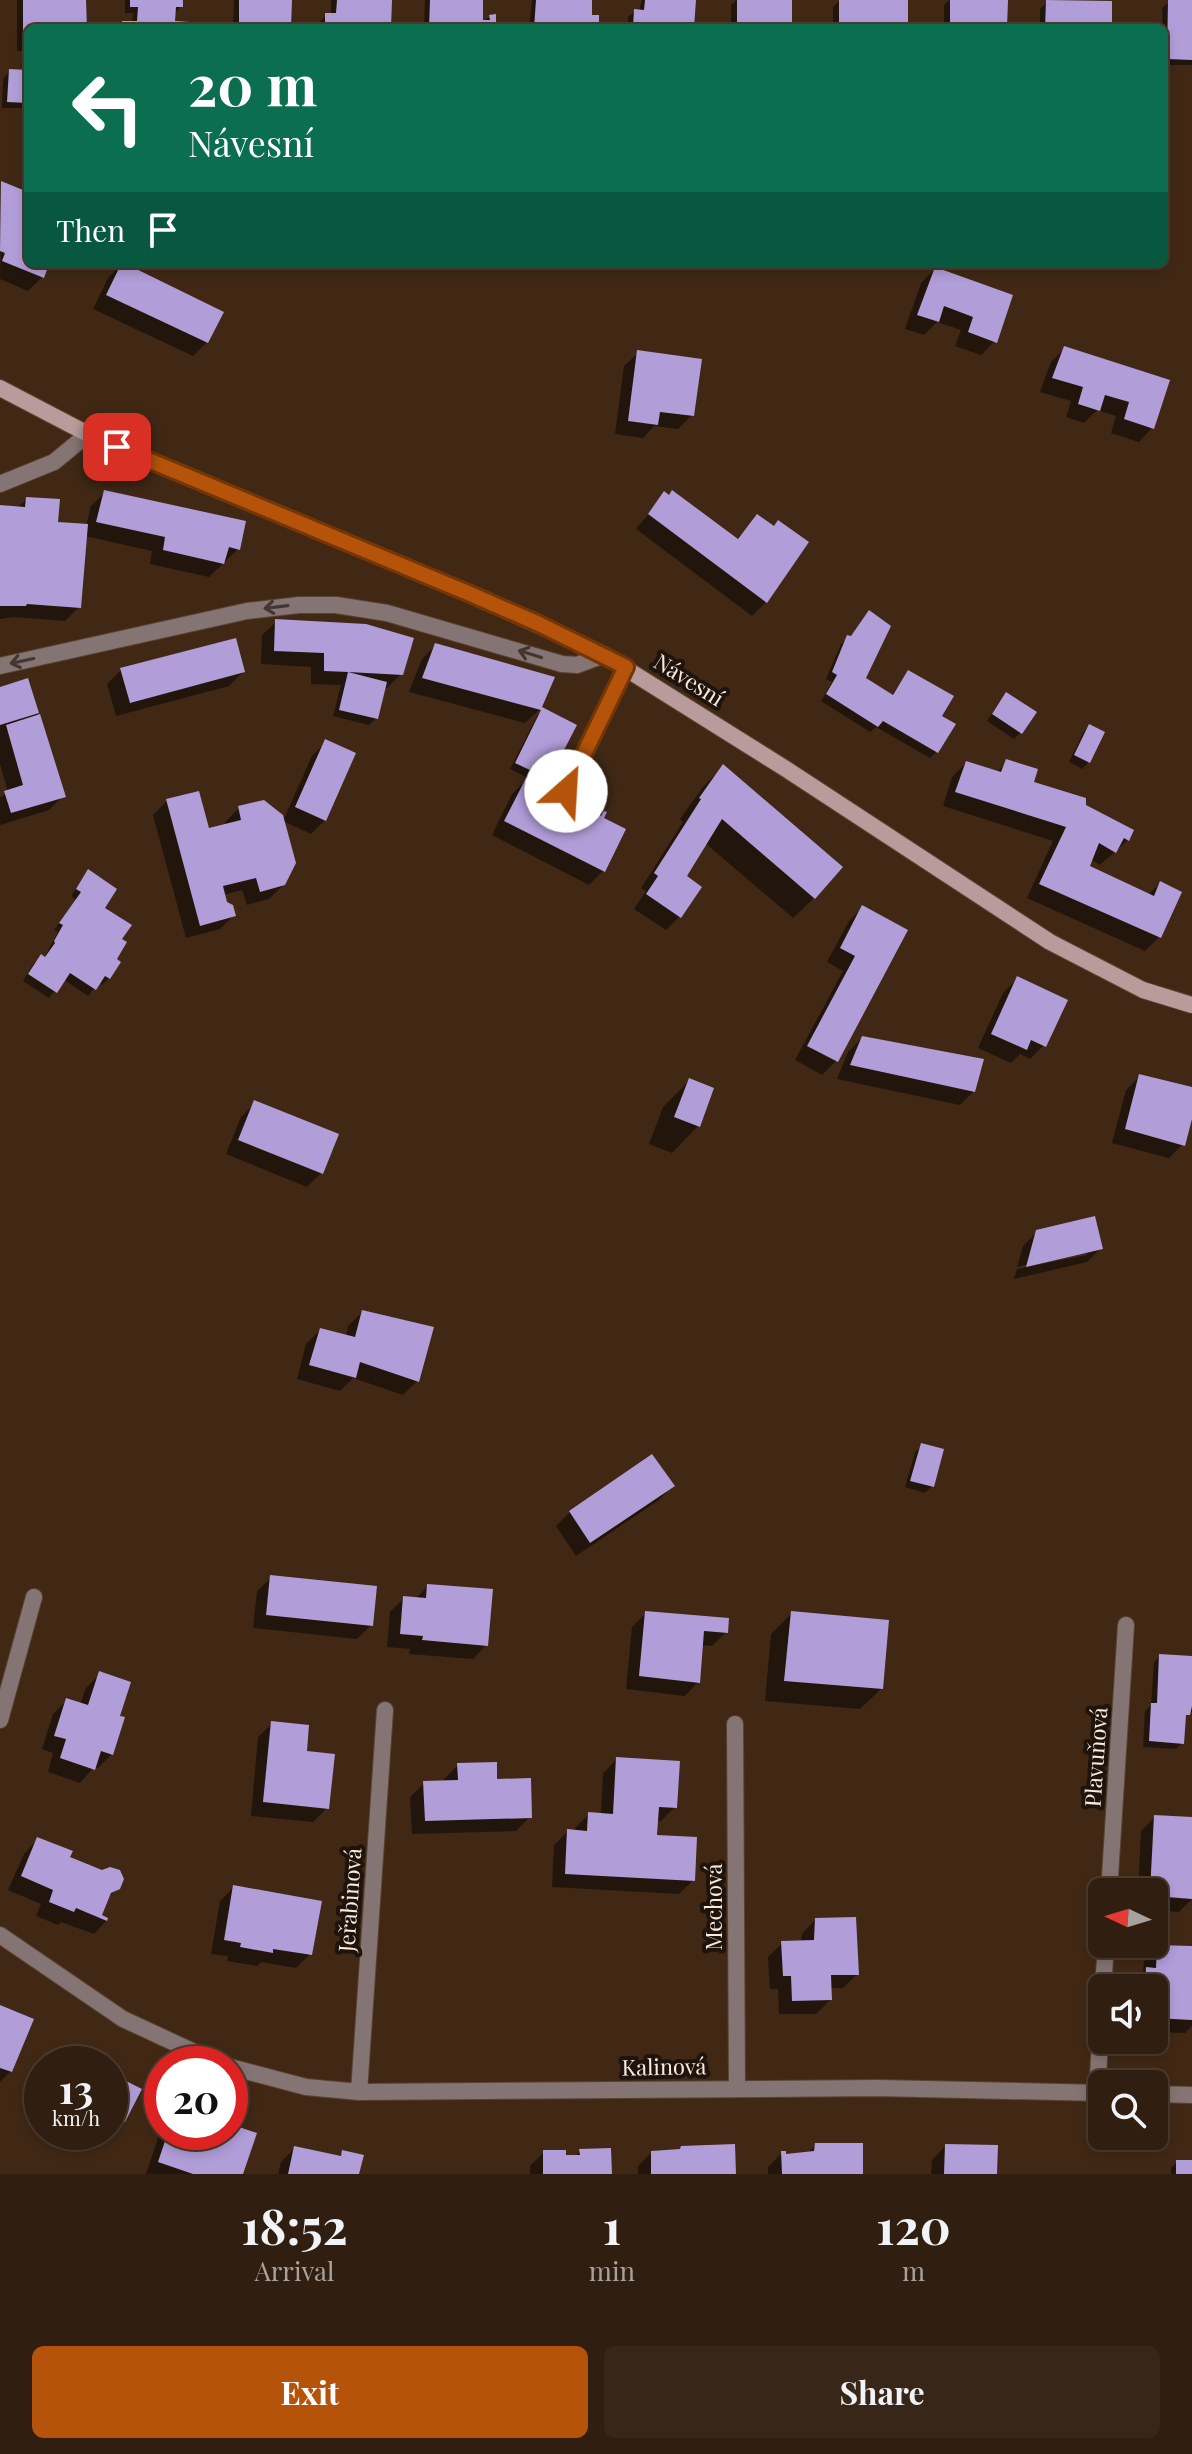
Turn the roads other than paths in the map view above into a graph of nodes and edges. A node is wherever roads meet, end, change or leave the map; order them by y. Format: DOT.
graph roads {
  1 [pos="0,388"];
  2 [pos="88,434"];
  3 [pos="0,484"];
  4 [pos="604,655"];
  5 [pos="0,666"];
  6 [pos="626,667"];
  7 [pos="566,791"];
  8 [pos="1192,1005"];
  9 [pos="34,1597"];
  10 [pos="1126,1625"];
  11 [pos="385,1710"];
  12 [pos="0,1720"];
  13 [pos="735,1724"];
  14 [pos="1110,1878"];
  15 [pos="0,1935"];
  16 [pos="181,2046"];
  17 [pos="248,2072"];
  18 [pos="737,2089"];
  19 [pos="359,2092"];
  20 [pos="1088,2093"];
  21 [pos="1168,2094"];
  22 [pos="1192,2095"];
  1 -- 2 [label="street, Návesní"];
  2 -- 3 [label="street"];
  2 -- 4 [label="street, Návesní"];
  4 -- 5 [label="street, one-way"];
  4 -- 6 [label="street, Návesní"];
  6 -- 7 [label="street"];
  6 -- 8 [label="street, Návesní"];
  9 -- 12 [label="street"];
  10 -- 14 [label="street, Plavuňová"];
  11 -- 19 [label="street, Jeřabinová"];
  13 -- 18 [label="street, Mechová"];
  15 -- 16 [label="street"];
  17 -- 19 [label="street, Kalinová"];
  18 -- 19 [label="street, Kalinová"];
  18 -- 20 [label="street, Kalinová"];
  21 -- 22 [label="street"];
}
